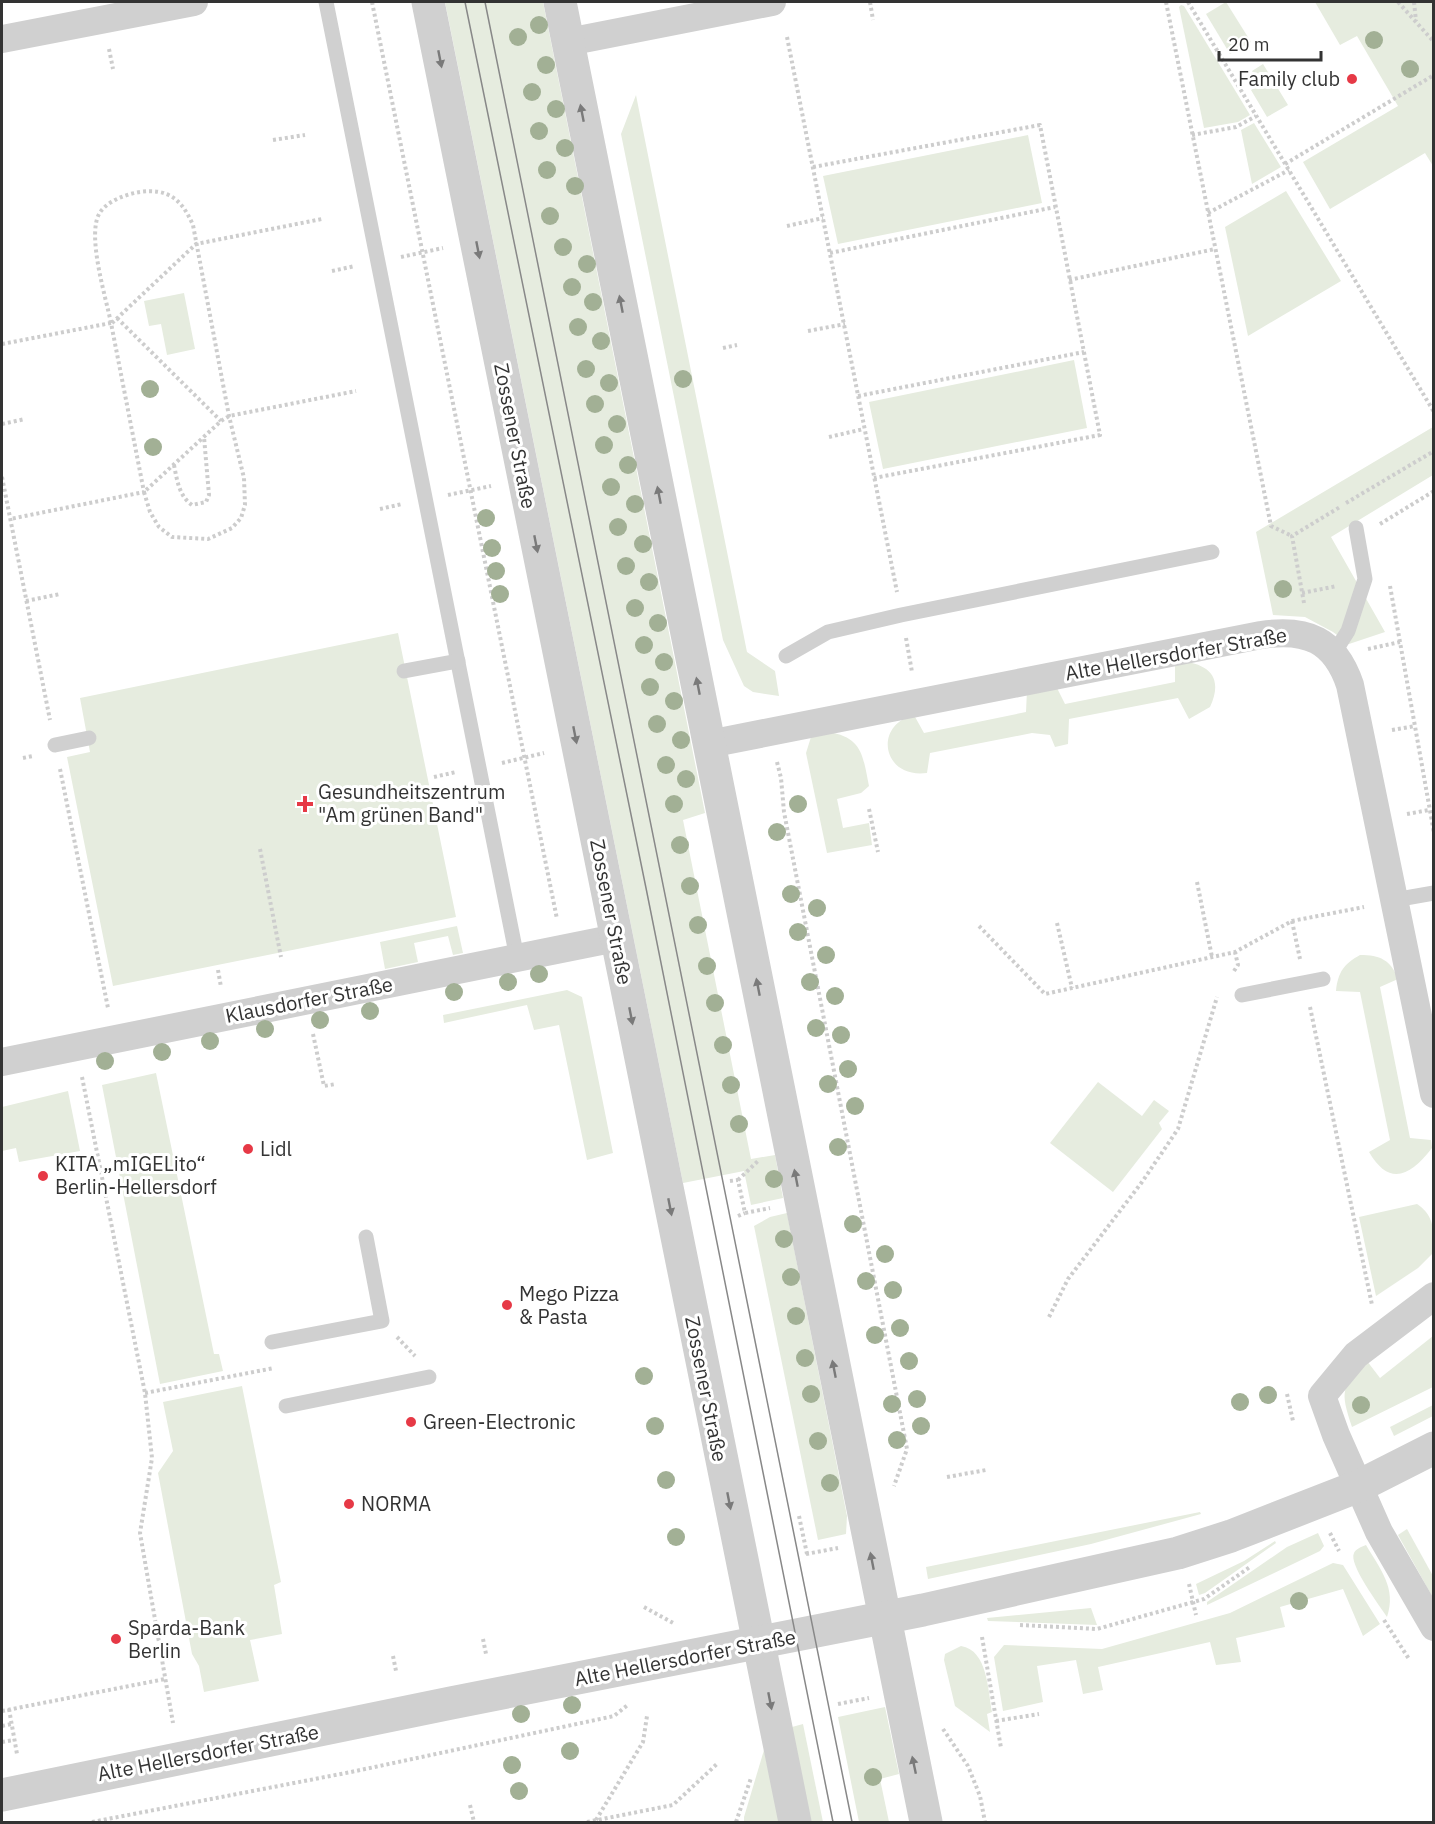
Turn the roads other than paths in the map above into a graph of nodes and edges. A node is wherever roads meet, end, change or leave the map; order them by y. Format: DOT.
graph roads {
  1 [pos="194,2"];
  2 [pos="326,2"];
  3 [pos="428,2"];
  4 [pos="560,2"];
  5 [pos="772,2"];
  6 [pos="2,39"];
  7 [pos="568,42"];
  8 [pos="1356,528"];
  9 [pos="1212,552"];
  10 [pos="1334,653"];
  11 [pos="786,656"];
  12 [pos="458,661"];
  13 [pos="404,671"];
  14 [pos="89,738"];
  15 [pos="709,744"];
  16 [pos="55,745"];
  17 [pos="1434,893"];
  18 [pos="1394,900"];
  19 [pos="616,938"];
  20 [pos="517,958"];
  21 [pos="1323,979"];
  22 [pos="1242,994"];
  23 [pos="2,1062"];
  24 [pos="1434,1094"];
  25 [pos="366,1237"];
  26 [pos="1434,1296"];
  27 [pos="272,1342"];
  28 [pos="429,1377"];
  29 [pos="286,1406"];
  30 [pos="1434,1448"];
  31 [pos="1359,1486"];
  32 [pos="883,1618"];
  33 [pos="1434,1627"];
  34 [pos="758,1643"];
  35 [pos="2,1795"];
  36 [pos="795,1822"];
  37 [pos="926,1822"];
  1 -- 6 [label="street"];
  2 -- 12 [label="lane"];
  3 -- 19 [label="street, Zossener Straße, one-way"];
  4 -- 7 [label="street"];
  5 -- 7 [label="street"];
  15 -- 7 [label="street, one-way"];
  8 -- 10 [label="lane"];
  9 -- 11 [label="lane"];
  10 -- 15 [label="street, Alte Hellersdorfer Straße"];
  10 -- 18 [label="street, Alte Hellersdorfer Straße"];
  12 -- 13 [label="lane"];
  12 -- 20 [label="lane"];
  14 -- 16 [label="lane"];
  32 -- 15 [label="street, one-way"];
  17 -- 18 [label="lane"];
  18 -- 24 [label="street, Alte Hellersdorfer Straße"];
  19 -- 20 [label="street, Klausdorfer Straße"];
  19 -- 34 [label="street, Zossener Straße, one-way"];
  20 -- 23 [label="street, Klausdorfer Straße"];
  21 -- 22 [label="lane"];
  25 -- 27 [label="lane"];
  26 -- 31 [label="street"];
  28 -- 29 [label="lane"];
  30 -- 31 [label="street, Alte Hellersdorfer Straße"];
  31 -- 32 [label="street, Alte Hellersdorfer Straße"];
  31 -- 33 [label="street"];
  32 -- 34 [label="street, Alte Hellersdorfer Straße"];
  37 -- 32 [label="street, one-way"];
  34 -- 35 [label="street, Alte Hellersdorfer Straße"];
  34 -- 36 [label="street, Zossener Straße, one-way"];
}
